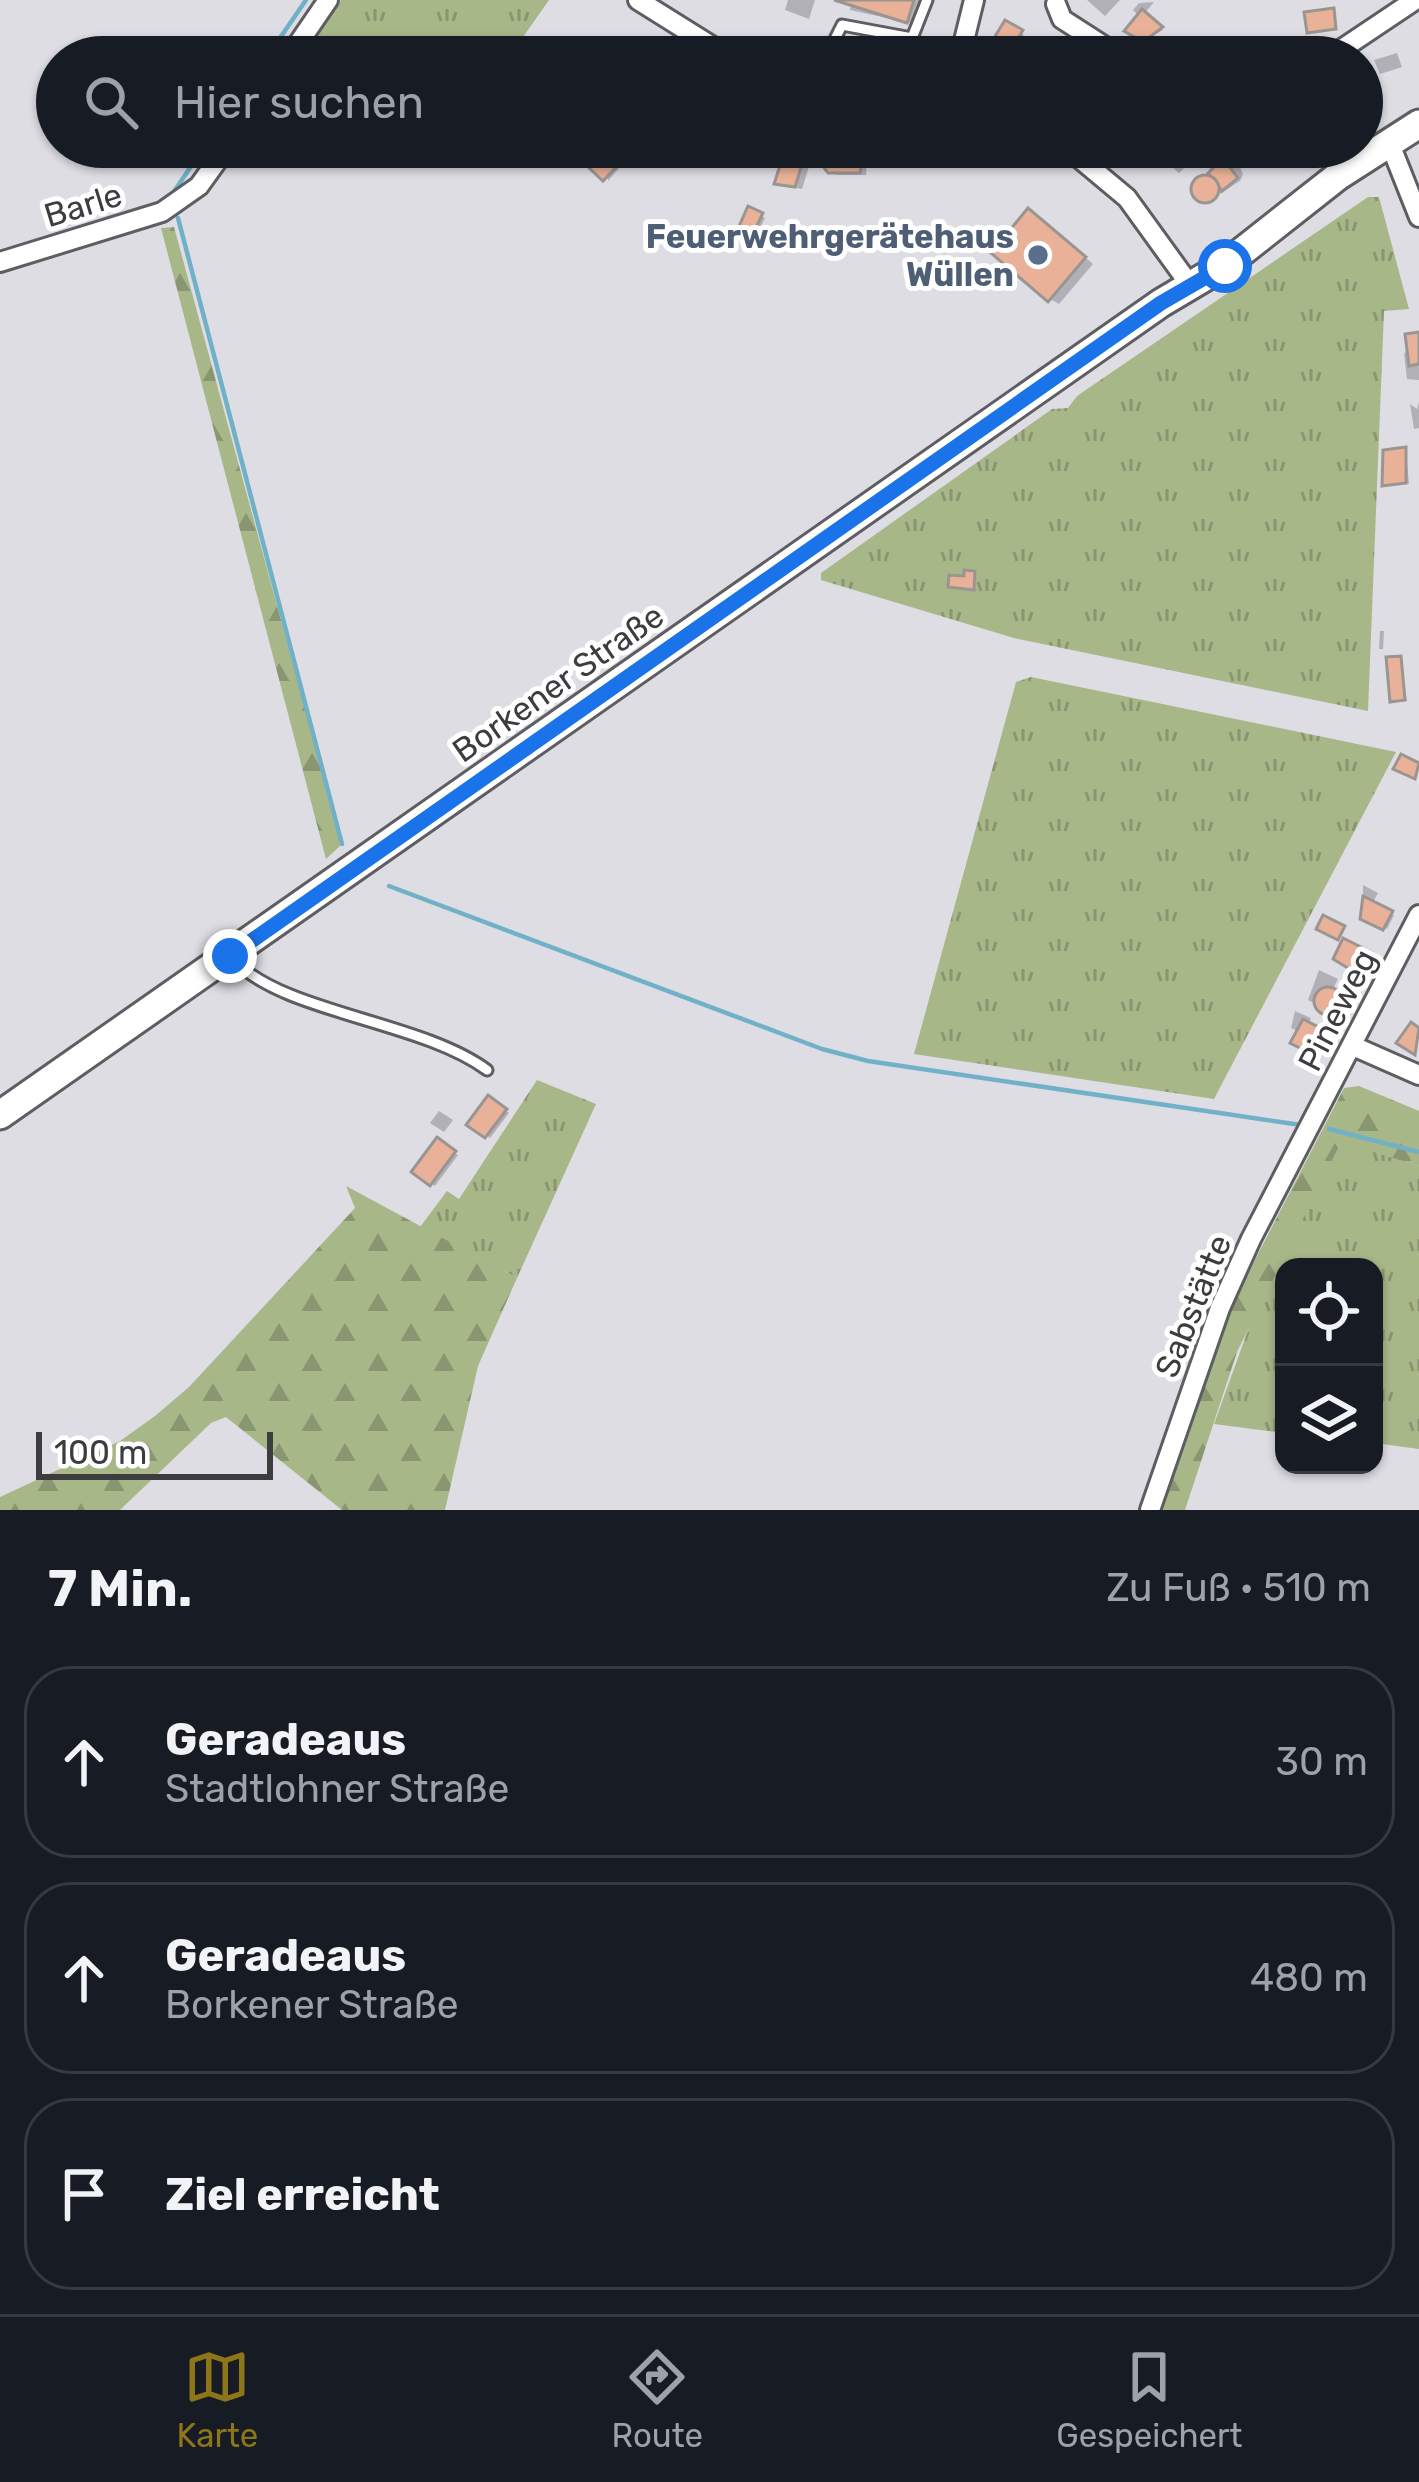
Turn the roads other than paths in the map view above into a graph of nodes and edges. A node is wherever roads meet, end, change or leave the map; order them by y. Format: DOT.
graph roads {
  1 [pos="328,0"];
  2 [pos="638,0"];
  3 [pos="927,0"];
  4 [pos="974,0"];
  5 [pos="1415,0"];
  6 [pos="1056,4"];
  7 [pos="1388,8"];
  8 [pos="303,36"];
  9 [pos="695,36"];
  10 [pos="836,36"];
  11 [pos="893,36"];
  12 [pos="916,36"];
  13 [pos="965,36"];
  14 [pos="1088,36"];
  15 [pos="1355,36"];
  16 [pos="1419,124"];
  17 [pos="1390,144"];
  18 [pos="1383,149"];
  19 [pos="211,168"];
  20 [pos="1091,168"];
  21 [pos="1356,168"];
  22 [pos="1419,217"];
  23 [pos="0,262"];
  24 [pos="1190,285"];
  25 [pos="1419,915"];
  26 [pos="230,956"];
  27 [pos="1353,1046"];
  28 [pos="487,1070"];
  29 [pos="1419,1075"];
  30 [pos="0,1115"];
  31 [pos="1309,1132"];
  32 [pos="1150,1510"];
  1 -- 8 [label="street"];
  2 -- 9 [label="street"];
  3 -- 12 [label="lane"];
  4 -- 13 [label="street"];
  5 -- 7 [label="street"];
  6 -- 14 [label="street"];
  7 -- 15 [label="street"];
  10 -- 11 [label="lane"];
  16 -- 17 [label="main road, Borkener Straße"];
  17 -- 18 [label="main road, Borkener Straße"];
  17 -- 22 [label="street"];
  19 -- 23 [label="street, Barle"];
  20 -- 24 [label="street"];
  21 -- 24 [label="main road, Borkener Straße"];
  24 -- 26 [label="main road, Borkener Straße"];
  25 -- 27 [label="street, Pineweg"];
  26 -- 28 [label="lane"];
  26 -- 30 [label="main road, Borkener Straße"];
  27 -- 29 [label="street"];
  27 -- 31 [label="street, Pineweg"];
  31 -- 32 [label="street, Sabstätte"];
}
